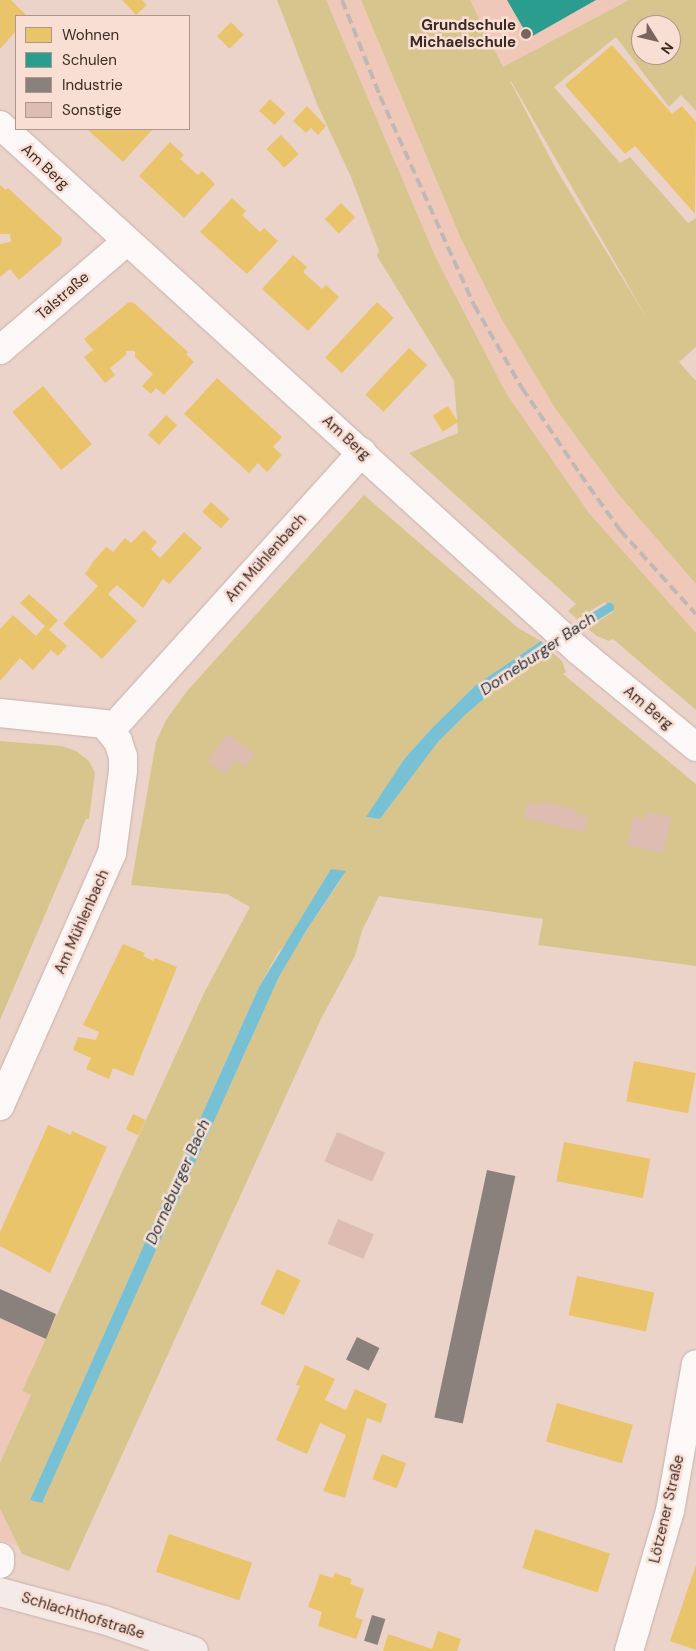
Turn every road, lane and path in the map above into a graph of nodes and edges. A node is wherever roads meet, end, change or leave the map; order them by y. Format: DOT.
graph roads {
  1 [pos="0,125"];
  2 [pos="126,242"];
  3 [pos="0,350"];
  4 [pos="362,452"];
  5 [pos="0,713"];
  6 [pos="110,731"];
  7 [pos="696,747"];
  8 [pos="0,1106"];
  9 [pos="696,1364"];
  10 [pos="0,1557"];
  11 [pos="0,1564"];
  12 [pos="0,1592"];
  13 [pos="194,1651"];
  14 [pos="630,1651"];
  1 -- 2 [label="street, Am Berg"];
  2 -- 3 [label="street, Talstraße"];
  2 -- 4 [label="street, Am Berg"];
  4 -- 6 [label="street, Am Mühlenbach"];
  4 -- 7 [label="street, Am Berg"];
  5 -- 6 [label="street"];
  6 -- 8 [label="street, Am Mühlenbach"];
  9 -- 14 [label="street, Lötzener Straße"];
  10 -- 11 [label="street"];
  12 -- 13 [label="main road, Schlachthofstraße"];
}
